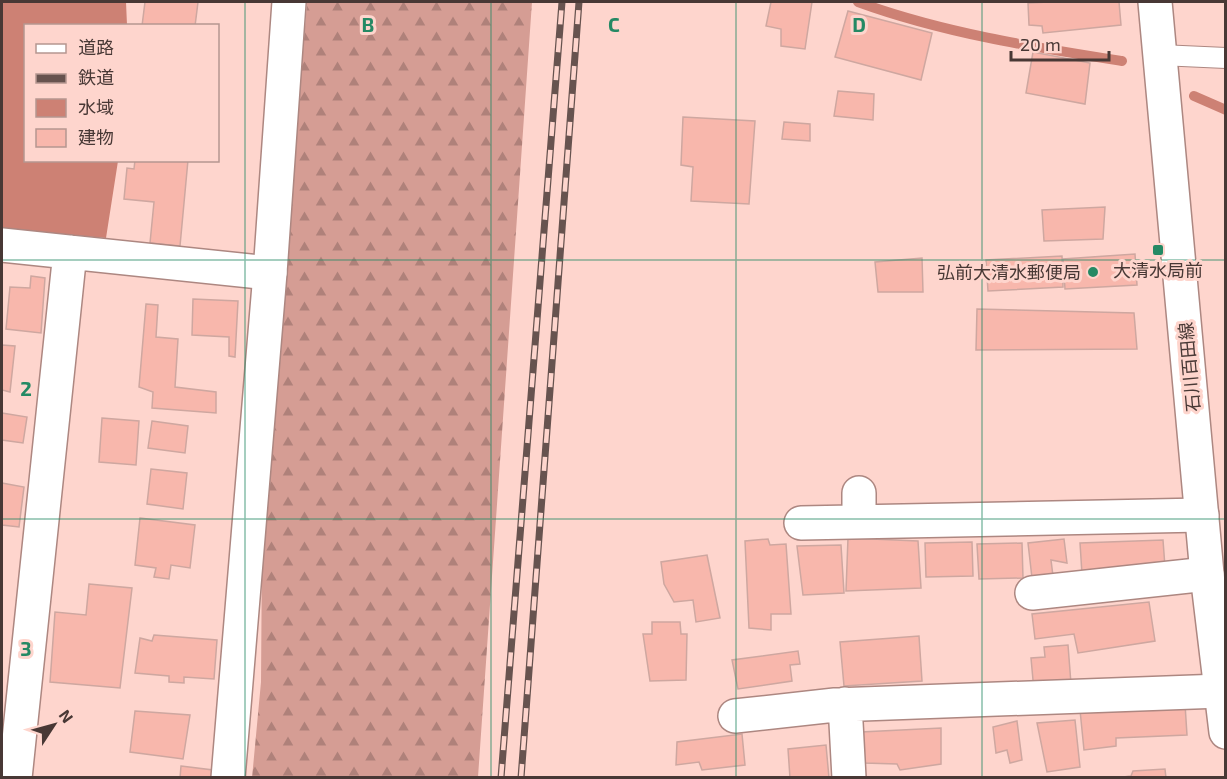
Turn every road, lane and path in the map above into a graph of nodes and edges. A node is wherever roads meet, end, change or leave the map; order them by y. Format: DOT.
graph roads {
  1 [pos="289,2"];
  2 [pos="1155,2"];
  3 [pos="1160,55"];
  4 [pos="1226,58"];
  5 [pos="2,245"];
  6 [pos="70,252"];
  7 [pos="270,273"];
  8 [pos="1202,515"];
  9 [pos="801,523"];
  10 [pos="1207,574"];
  11 [pos="1032,593"];
  12 [pos="1221,691"];
  13 [pos="845,704"];
  14 [pos="735,716"];
  15 [pos="1225,726"];
  16 [pos="15,777"];
  17 [pos="228,777"];
  18 [pos="849,777"];
  1 -- 7 [label="street"];
  2 -- 3 [label="street, 石川百田線"];
  3 -- 4 [label="lane"];
  3 -- 8 [label="street, 石川百田線"];
  5 -- 6 [label="street"];
  6 -- 7 [label="street"];
  6 -- 16 [label="street"];
  7 -- 17 [label="street"];
  8 -- 9 [label="street"];
  8 -- 10 [label="street, 石川百田線"];
  10 -- 11 [label="street"];
  10 -- 12 [label="street, 石川百田線"];
  12 -- 13 [label="street"];
  12 -- 15 [label="street, 石川百田線"];
  13 -- 14 [label="street"];
  13 -- 18 [label="street"];
}
